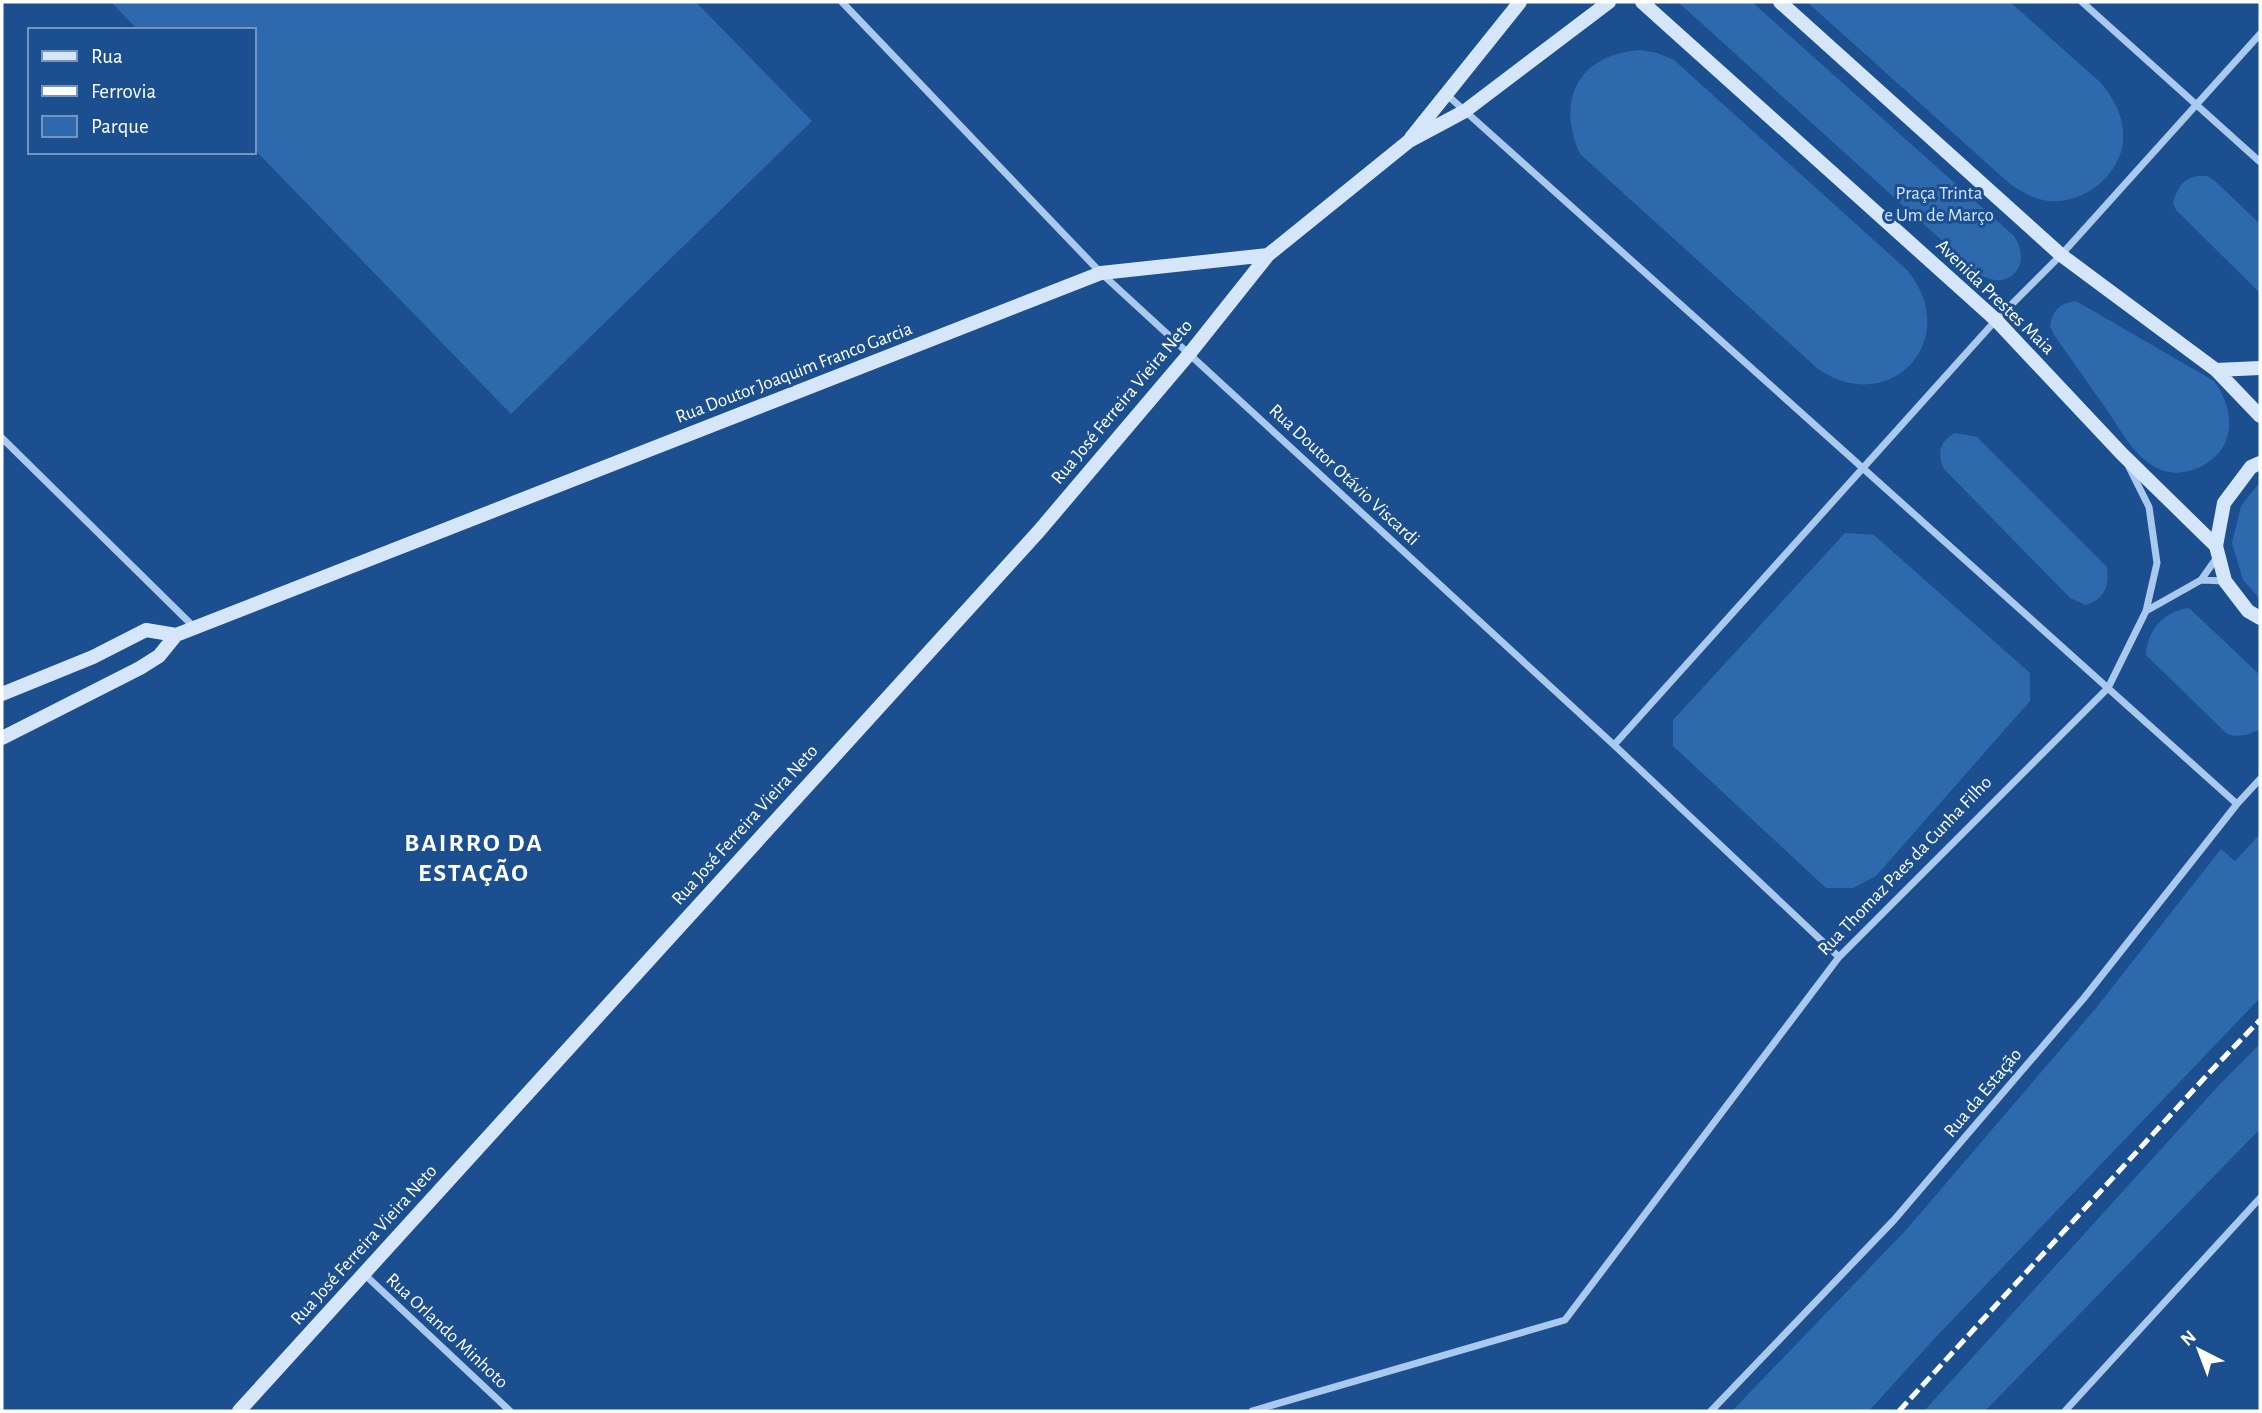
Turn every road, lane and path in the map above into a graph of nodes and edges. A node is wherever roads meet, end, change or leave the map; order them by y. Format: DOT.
graph roads {
  1 [pos="842,2"];
  2 [pos="1520,2"];
  3 [pos="1609,2"];
  4 [pos="1642,2"];
  5 [pos="1780,2"];
  6 [pos="2082,2"];
  7 [pos="2260,34"];
  8 [pos="1445,93"];
  9 [pos="2197,104"];
  10 [pos="1465,111"];
  11 [pos="1409,141"];
  12 [pos="2260,162"];
  13 [pos="1268,255"];
  14 [pos="2062,255"];
  15 [pos="1101,273"];
  16 [pos="1996,320"];
  17 [pos="1190,354"];
  18 [pos="2260,368"];
  19 [pos="2216,370"];
  20 [pos="2260,416"];
  21 [pos="2,438"];
  22 [pos="2122,454"];
  23 [pos="2260,463"];
  24 [pos="1863,469"];
  25 [pos="2217,551"];
  26 [pos="2201,580"];
  27 [pos="2225,581"];
  28 [pos="2147,611"];
  29 [pos="2260,618"];
  30 [pos="195,628"];
  31 [pos="176,635"];
  32 [pos="2108,688"];
  33 [pos="2,694"];
  34 [pos="2,738"];
  35 [pos="1614,745"];
  36 [pos="2260,779"];
  37 [pos="2237,804"];
  38 [pos="1839,957"];
  39 [pos="2260,1198"];
  40 [pos="363,1273"];
  41 [pos="240,1411"];
  42 [pos="510,1411"];
  43 [pos="1252,1411"];
  44 [pos="1711,1411"];
  45 [pos="2065,1411"];
  1 -- 15 [label="street, Rua Doutor Otávio Viscardi"];
  2 -- 8 [label="street"];
  3 -- 10 [label="street"];
  4 -- 16 [label="street, Avenida Prestes Maia"];
  5 -- 14 [label="street"];
  6 -- 9 [label="street"];
  7 -- 9 [label="street"];
  8 -- 10 [label="street"];
  8 -- 11 [label="street"];
  9 -- 12 [label="street"];
  9 -- 14 [label="street"];
  10 -- 11 [label="street"];
  10 -- 24 [label="street"];
  11 -- 13 [label="street"];
  13 -- 15 [label="street, Rua Doutor Joaquim Franco Garcia"];
  13 -- 17 [label="street, Rua José Ferreira Vieira Neto"];
  14 -- 16 [label="street"];
  14 -- 19 [label="street"];
  15 -- 17 [label="street, Rua Doutor Otávio Viscardi"];
  15 -- 30 [label="street, Rua Doutor Joaquim Franco Garcia"];
  16 -- 22 [label="street, Avenida Prestes Maia"];
  16 -- 24 [label="street"];
  17 -- 35 [label="street, Rua Doutor Otávio Viscardi"];
  17 -- 40 [label="street, Rua José Ferreira Vieira Neto"];
  18 -- 19 [label="street"];
  19 -- 20 [label="street"];
  21 -- 30 [label="street"];
  22 -- 25 [label="street, Avenida Prestes Maia"];
  22 -- 28 [label="street, Rua Thomaz Paes da Cunha Filho"];
  23 -- 25 [label="street"];
  24 -- 32 [label="street"];
  24 -- 35 [label="street"];
  25 -- 26 [label="street"];
  25 -- 27 [label="street"];
  26 -- 27 [label="street"];
  26 -- 28 [label="street"];
  27 -- 29 [label="street"];
  28 -- 32 [label="street, Rua Thomaz Paes da Cunha Filho"];
  30 -- 31 [label="street, Rua Doutor Joaquim Franco Garcia"];
  31 -- 33 [label="street, Rua Doutor Joaquim Franco Garcia"];
  31 -- 34 [label="street, Rua Doutor Joaquim Franco Garcia"];
  32 -- 37 [label="street"];
  32 -- 38 [label="street, Rua Thomaz Paes da Cunha Filho"];
  35 -- 38 [label="street, Rua Doutor Otávio Viscardi"];
  36 -- 37 [label="street, Rua da Estação"];
  37 -- 44 [label="street, Rua da Estação"];
  38 -- 43 [label="street, Rua Thomaz Paes da Cunha Filho"];
  39 -- 45 [label="street"];
  40 -- 41 [label="street, Rua José Ferreira Vieira Neto"];
  40 -- 42 [label="street, Rua Orlando Minhoto"];
}
